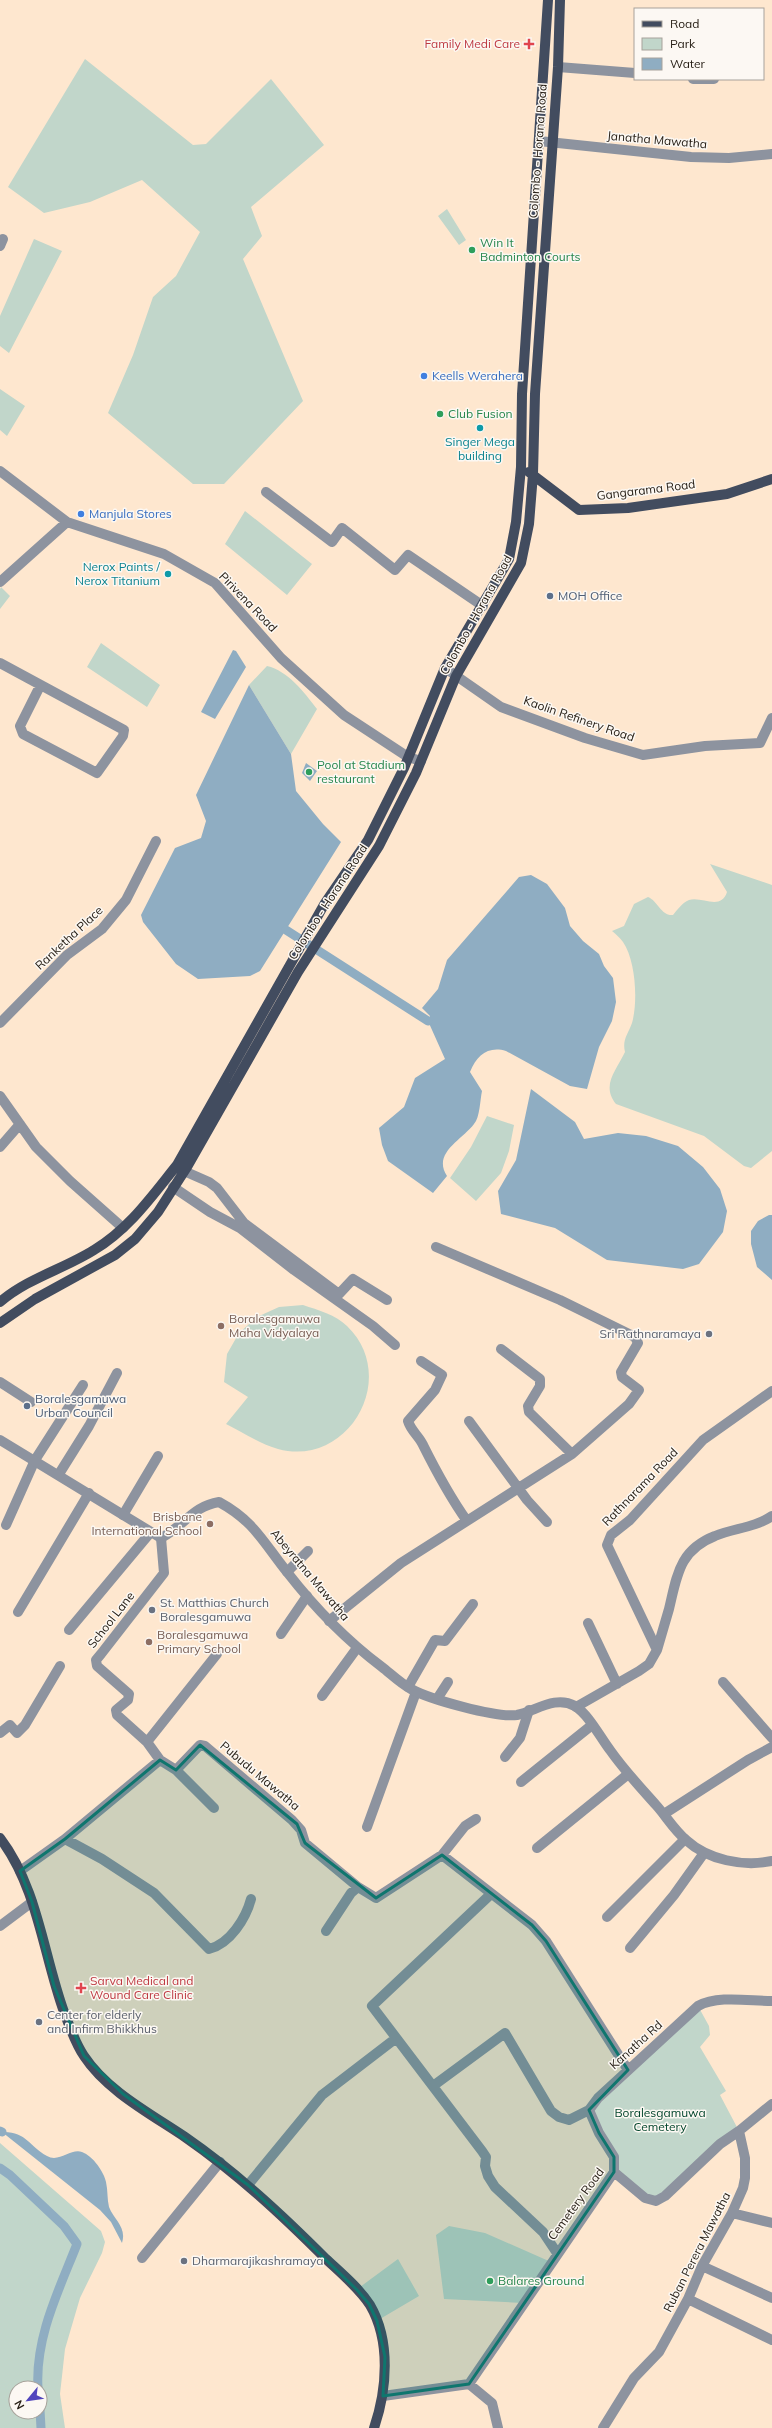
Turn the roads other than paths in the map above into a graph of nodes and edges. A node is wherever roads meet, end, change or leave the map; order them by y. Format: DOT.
graph roads {
  1 [pos="548,0"];
  2 [pos="560,0"];
  3 [pos="558,67"];
  4 [pos="634,73"];
  5 [pos="698,80"];
  6 [pos="709,80"];
  7 [pos="539,141"];
  8 [pos="551,142"];
  9 [pos="772,154"];
  10 [pos="525,341"];
  11 [pos="538,342"];
  12 [pos="521,468"];
  13 [pos="0,471"];
  14 [pos="533,474"];
  15 [pos="772,479"];
  16 [pos="266,492"];
  17 [pos="67,522"];
  18 [pos="0,582"];
  19 [pos="483,606"];
  20 [pos="0,663"];
  21 [pos="445,668"];
  22 [pos="456,676"];
  23 [pos="40,686"];
  24 [pos="772,718"];
  25 [pos="408,757"];
  26 [pos="421,761"];
  27 [pos="156,841"];
  28 [pos="0,1023"];
  29 [pos="0,1096"];
  30 [pos="20,1124"];
  31 [pos="0,1147"];
  32 [pos="184,1171"];
  33 [pos="174,1188"];
  34 [pos="122,1228"];
  35 [pos="436,1247"];
  36 [pos="387,1300"];
  37 [pos="0,1302"];
  38 [pos="0,1324"];
  39 [pos="395,1345"];
  40 [pos="501,1349"];
  41 [pos="421,1360"];
  42 [pos="117,1373"];
  43 [pos="0,1382"];
  44 [pos="83,1385"];
  45 [pos="772,1391"];
  46 [pos="31,1402"];
  47 [pos="469,1421"];
  48 [pos="0,1440"];
  49 [pos="572,1454"];
  50 [pos="158,1456"];
  51 [pos="35,1460"];
  52 [pos="59,1474"];
  53 [pos="517,1487"];
  54 [pos="89,1493"];
  55 [pos="123,1515"];
  56 [pos="772,1516"];
  57 [pos="467,1521"];
  58 [pos="547,1522"];
  59 [pos="6,1525"];
  60 [pos="150,1532"];
  61 [pos="161,1538"];
  62 [pos="308,1551"];
  63 [pos="287,1572"];
  64 [pos="307,1596"];
  65 [pos="473,1604"];
  66 [pos="18,1612"];
  67 [pos="329,1621"];
  68 [pos="588,1623"];
  69 [pos="69,1630"];
  70 [pos="281,1634"];
  71 [pos="357,1648"];
  72 [pos="657,1650"];
  73 [pos="217,1654"];
  74 [pos="60,1666"];
  75 [pos="448,1682"];
  76 [pos="724,1682"];
  77 [pos="617,1684"];
  78 [pos="412,1690"];
  79 [pos="322,1696"];
  80 [pos="437,1699"];
  81 [pos="576,1707"];
  82 [pos="529,1710"];
  83 [pos="592,1725"];
  84 [pos="0,1733"];
  85 [pos="772,1738"];
  86 [pos="147,1742"];
  87 [pos="772,1747"];
  88 [pos="505,1757"];
  89 [pos="160,1760"];
  90 [pos="176,1770"];
  91 [pos="627,1775"];
  92 [pos="521,1782"];
  93 [pos="214,1808"];
  94 [pos="664,1814"];
  95 [pos="476,1819"];
  96 [pos="367,1827"];
  97 [pos="0,1838"];
  98 [pos="66,1839"];
  99 [pos="685,1839"];
  100 [pos="537,1848"];
  101 [pos="704,1853"];
  102 [pos="442,1855"];
  103 [pos="772,1861"];
  104 [pos="20,1871"];
  105 [pos="358,1887"];
  106 [pos="491,1894"];
  107 [pos="252,1899"];
  108 [pos="32,1902"];
  109 [pos="607,1917"];
  110 [pos="0,1926"];
  111 [pos="326,1931"];
  112 [pos="630,1948"];
  113 [pos="772,2001"];
  114 [pos="395,2039"];
  115 [pos="628,2070"];
  116 [pos="433,2086"];
  117 [pos="772,2104"];
  118 [pos="589,2110"];
  119 [pos="740,2131"];
  120 [pos="220,2162"];
  121 [pos="614,2172"];
  122 [pos="248,2185"];
  123 [pos="732,2213"];
  124 [pos="772,2223"];
  125 [pos="558,2253"];
  126 [pos="142,2258"];
  127 [pos="702,2266"];
  128 [pos="772,2298"];
  129 [pos="688,2299"];
  130 [pos="772,2340"];
  131 [pos="469,2384"];
  132 [pos="383,2396"];
  133 [pos="374,2428"];
  134 [pos="498,2428"];
  135 [pos="603,2428"];
  1 -- 7 [label="main road, Colombo - Horana Road"];
  2 -- 3 [label="main road, Colombo - Horana Road"];
  3 -- 4 [label="street"];
  3 -- 8 [label="main road, Colombo - Horana Road"];
  5 -- 6 [label="street"];
  7 -- 8 [label="street, Janatha Mawatha"];
  7 -- 10 [label="main road, Colombo - Horana Road"];
  8 -- 9 [label="street, Janatha Mawatha"];
  8 -- 11 [label="main road, Colombo - Horana Road"];
  10 -- 11 [label="main road"];
  10 -- 12 [label="main road, Colombo - Horana Road"];
  11 -- 14 [label="main road, Colombo - Horana Road"];
  12 -- 14 [label="main road, Gangarama Road"];
  12 -- 19 [label="main road, Colombo - Horana Road"];
  13 -- 17 [label="street, Pirivena Road"];
  14 -- 15 [label="main road, Gangarama Road"];
  14 -- 22 [label="main road, Colombo - Horana Road"];
  16 -- 19 [label="street"];
  17 -- 18 [label="street"];
  17 -- 25 [label="street, Pirivena Road"];
  19 -- 21 [label="main road, Colombo - Horana Road"];
  20 -- 23 [label="street"];
  21 -- 22 [label="street, Kaolin Refinery Road"];
  21 -- 25 [label="main road, Colombo - Horana Road"];
  22 -- 24 [label="street, Kaolin Refinery Road"];
  22 -- 26 [label="main road, Colombo - Horana Road"];
  23 -- 23 [label="street"];
  25 -- 26 [label="street, Pirivena Road"];
  25 -- 34 [label="main road, Colombo - Horana Road"];
  26 -- 32 [label="main road, Colombo - Horana Road"];
  27 -- 28 [label="street, Ranketha Place"];
  29 -- 30 [label="street"];
  30 -- 31 [label="street"];
  30 -- 34 [label="street"];
  32 -- 33 [label="main road, Colombo - Horana Road"];
  32 -- 36 [label="street"];
  33 -- 38 [label="main road, Colombo - Horana Road"];
  33 -- 39 [label="street"];
  34 -- 37 [label="main road, Colombo - Horana Road"];
  35 -- 49 [label="street"];
  40 -- 49 [label="street"];
  41 -- 57 [label="street"];
  42 -- 52 [label="street"];
  43 -- 46 [label="street"];
  44 -- 51 [label="street"];
  45 -- 72 [label="street, Rathnarama Road"];
  47 -- 53 [label="street"];
  48 -- 51 [label="street"];
  49 -- 53 [label="street"];
  50 -- 55 [label="street"];
  51 -- 52 [label="street"];
  51 -- 59 [label="street"];
  52 -- 54 [label="street"];
  53 -- 57 [label="street"];
  53 -- 58 [label="street"];
  54 -- 55 [label="street"];
  54 -- 66 [label="street"];
  55 -- 60 [label="street"];
  56 -- 72 [label="street"];
  57 -- 67 [label="street"];
  60 -- 61 [label="street"];
  60 -- 69 [label="street"];
  61 -- 63 [label="street, Abeyratna Mawatha"];
  61 -- 86 [label="street, School Lane"];
  62 -- 63 [label="street"];
  63 -- 64 [label="street, Abeyratna Mawatha"];
  64 -- 67 [label="street, Abeyratna Mawatha"];
  64 -- 70 [label="street"];
  65 -- 78 [label="street"];
  67 -- 71 [label="street, Abeyratna Mawatha"];
  68 -- 77 [label="street"];
  71 -- 78 [label="street, Abeyratna Mawatha"];
  71 -- 79 [label="street"];
  72 -- 77 [label="street"];
  73 -- 86 [label="street"];
  74 -- 84 [label="street"];
  75 -- 80 [label="street"];
  76 -- 85 [label="street"];
  77 -- 81 [label="street"];
  78 -- 80 [label="street, Abeyratna Mawatha"];
  78 -- 96 [label="street"];
  80 -- 82 [label="street, Abeyratna Mawatha"];
  81 -- 82 [label="street, Abeyratna Mawatha"];
  81 -- 83 [label="street"];
  82 -- 88 [label="street"];
  83 -- 91 [label="street"];
  83 -- 92 [label="street"];
  86 -- 89 [label="street, School Lane"];
  87 -- 94 [label="street"];
  89 -- 90 [label="street, School Lane"];
  89 -- 98 [label="street"];
  90 -- 93 [label="street, School Lane"];
  90 -- 105 [label="street, Pubudu Mawatha"];
  91 -- 94 [label="street"];
  91 -- 100 [label="street"];
  94 -- 99 [label="street"];
  95 -- 102 [label="street"];
  97 -- 104 [label="main road"];
  98 -- 104 [label="street"];
  98 -- 107 [label="street"];
  99 -- 101 [label="street"];
  99 -- 109 [label="street"];
  101 -- 103 [label="street"];
  101 -- 112 [label="street"];
  102 -- 105 [label="street"];
  102 -- 106 [label="street"];
  104 -- 108 [label="main road"];
  105 -- 111 [label="street"];
  106 -- 114 [label="street"];
  106 -- 115 [label="street"];
  108 -- 110 [label="street"];
  108 -- 120 [label="main road"];
  113 -- 115 [label="street, Kanatha Rd"];
  114 -- 116 [label="street"];
  114 -- 122 [label="street"];
  115 -- 118 [label="street, Kanatha Rd"];
  116 -- 118 [label="street"];
  116 -- 125 [label="street"];
  117 -- 119 [label="street"];
  118 -- 121 [label="street"];
  119 -- 121 [label="street, Cemetery Road"];
  119 -- 123 [label="street, Ruban Perera Mawatha"];
  120 -- 122 [label="main road"];
  120 -- 126 [label="street"];
  121 -- 125 [label="street, Cemetery Road"];
  122 -- 132 [label="main road"];
  123 -- 124 [label="street"];
  123 -- 127 [label="street, Ruban Perera Mawatha"];
  125 -- 131 [label="street, Cemetery Road"];
  127 -- 128 [label="street"];
  127 -- 129 [label="street, Ruban Perera Mawatha"];
  129 -- 130 [label="street"];
  129 -- 135 [label="street, Ruban Perera Mawatha"];
  131 -- 132 [label="street"];
  131 -- 134 [label="street"];
  132 -- 133 [label="main road"];
}
